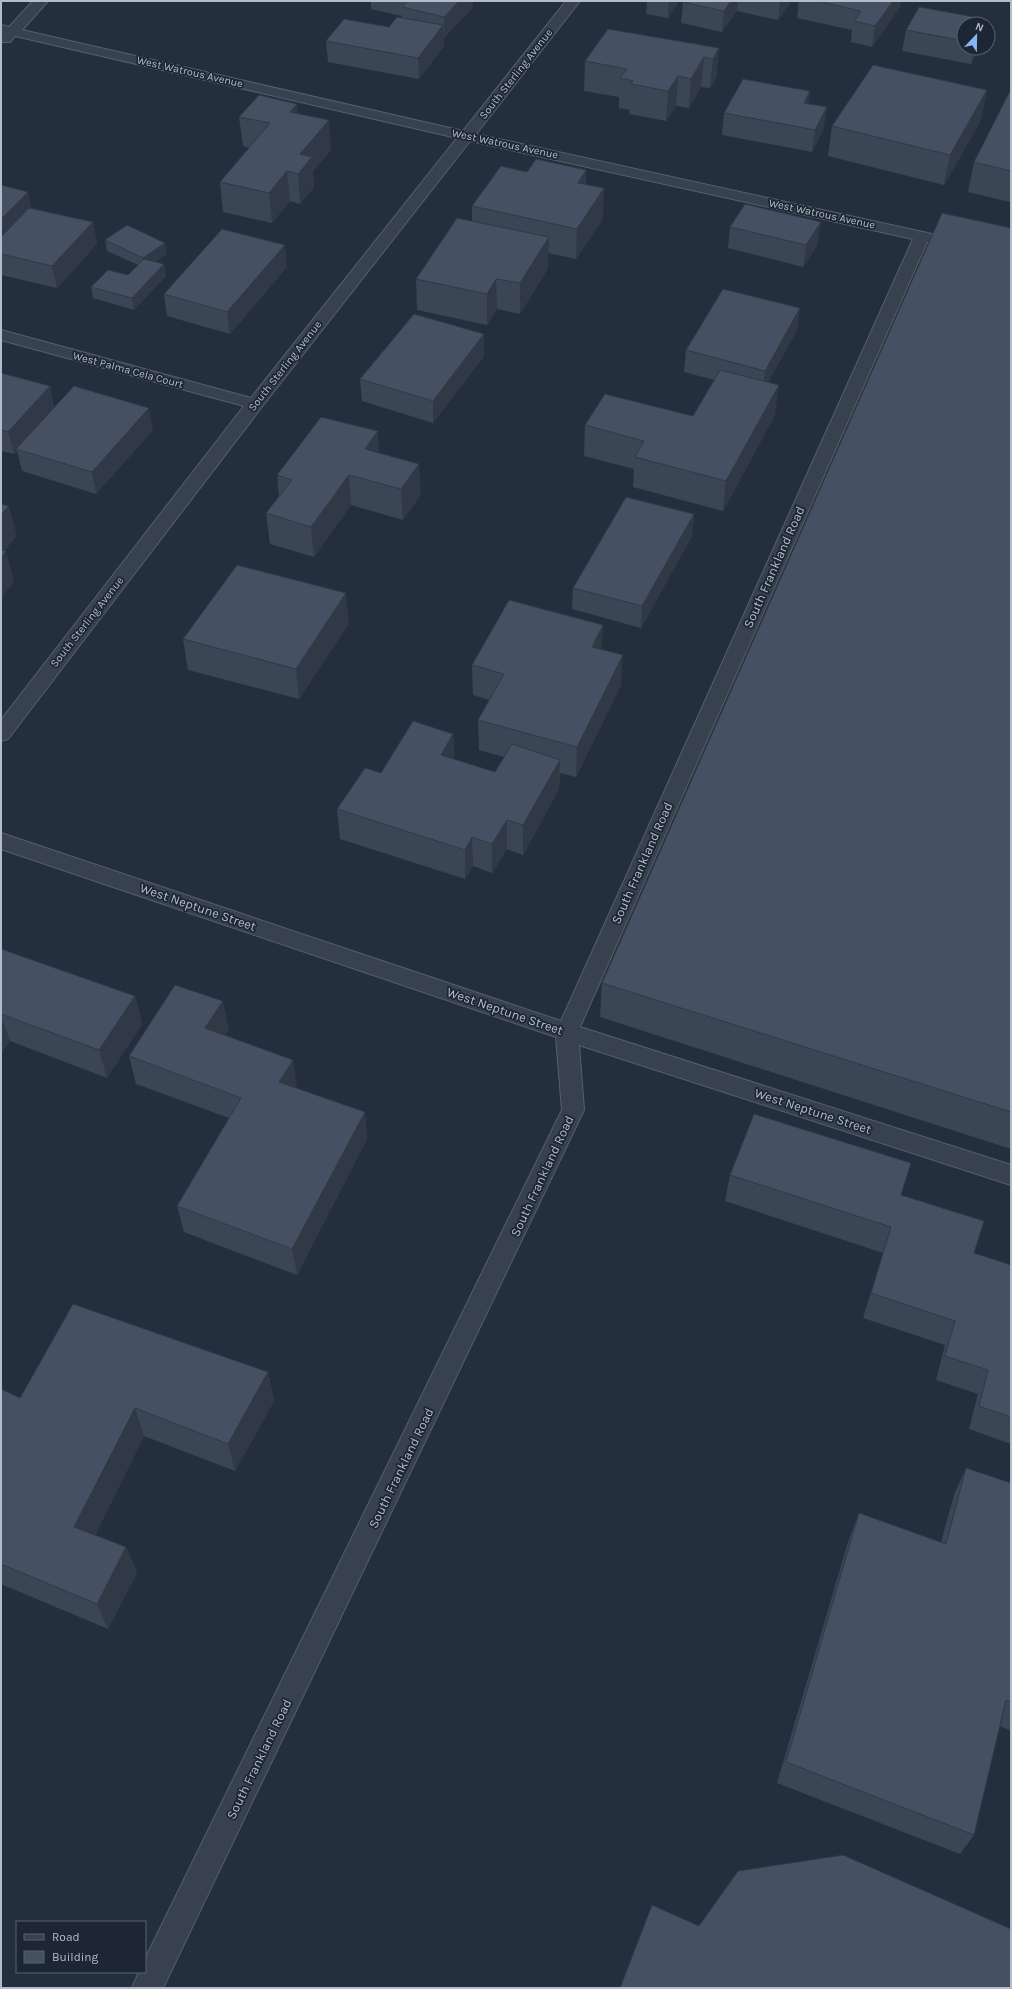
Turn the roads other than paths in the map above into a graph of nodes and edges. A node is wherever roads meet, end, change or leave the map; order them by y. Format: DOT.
graph roads {
  1 [pos="42,1"];
  2 [pos="573,1"];
  3 [pos="7,30"];
  4 [pos="1,43"];
  5 [pos="467,136"];
  6 [pos="922,236"];
  7 [pos="951,242"];
  8 [pos="1,335"];
  9 [pos="255,404"];
  10 [pos="1,734"];
  11 [pos="1,841"];
  12 [pos="567,1032"];
  13 [pos="1011,1175"];
  14 [pos="147,1988"];
  1 -- 3 [label="street"];
  2 -- 5 [label="street, South Sterling Avenue"];
  3 -- 4 [label="street"];
  3 -- 5 [label="street, West Watrous Avenue"];
  5 -- 6 [label="street, West Watrous Avenue"];
  5 -- 9 [label="street, South Sterling Avenue"];
  6 -- 7 [label="street, West Watrous Avenue"];
  6 -- 12 [label="street, South Frankland Road"];
  8 -- 9 [label="street, West Palma Cela Court"];
  9 -- 10 [label="street, South Sterling Avenue"];
  11 -- 12 [label="street, West Neptune Street"];
  12 -- 13 [label="street, West Neptune Street"];
  12 -- 14 [label="street, South Frankland Road"];
}
